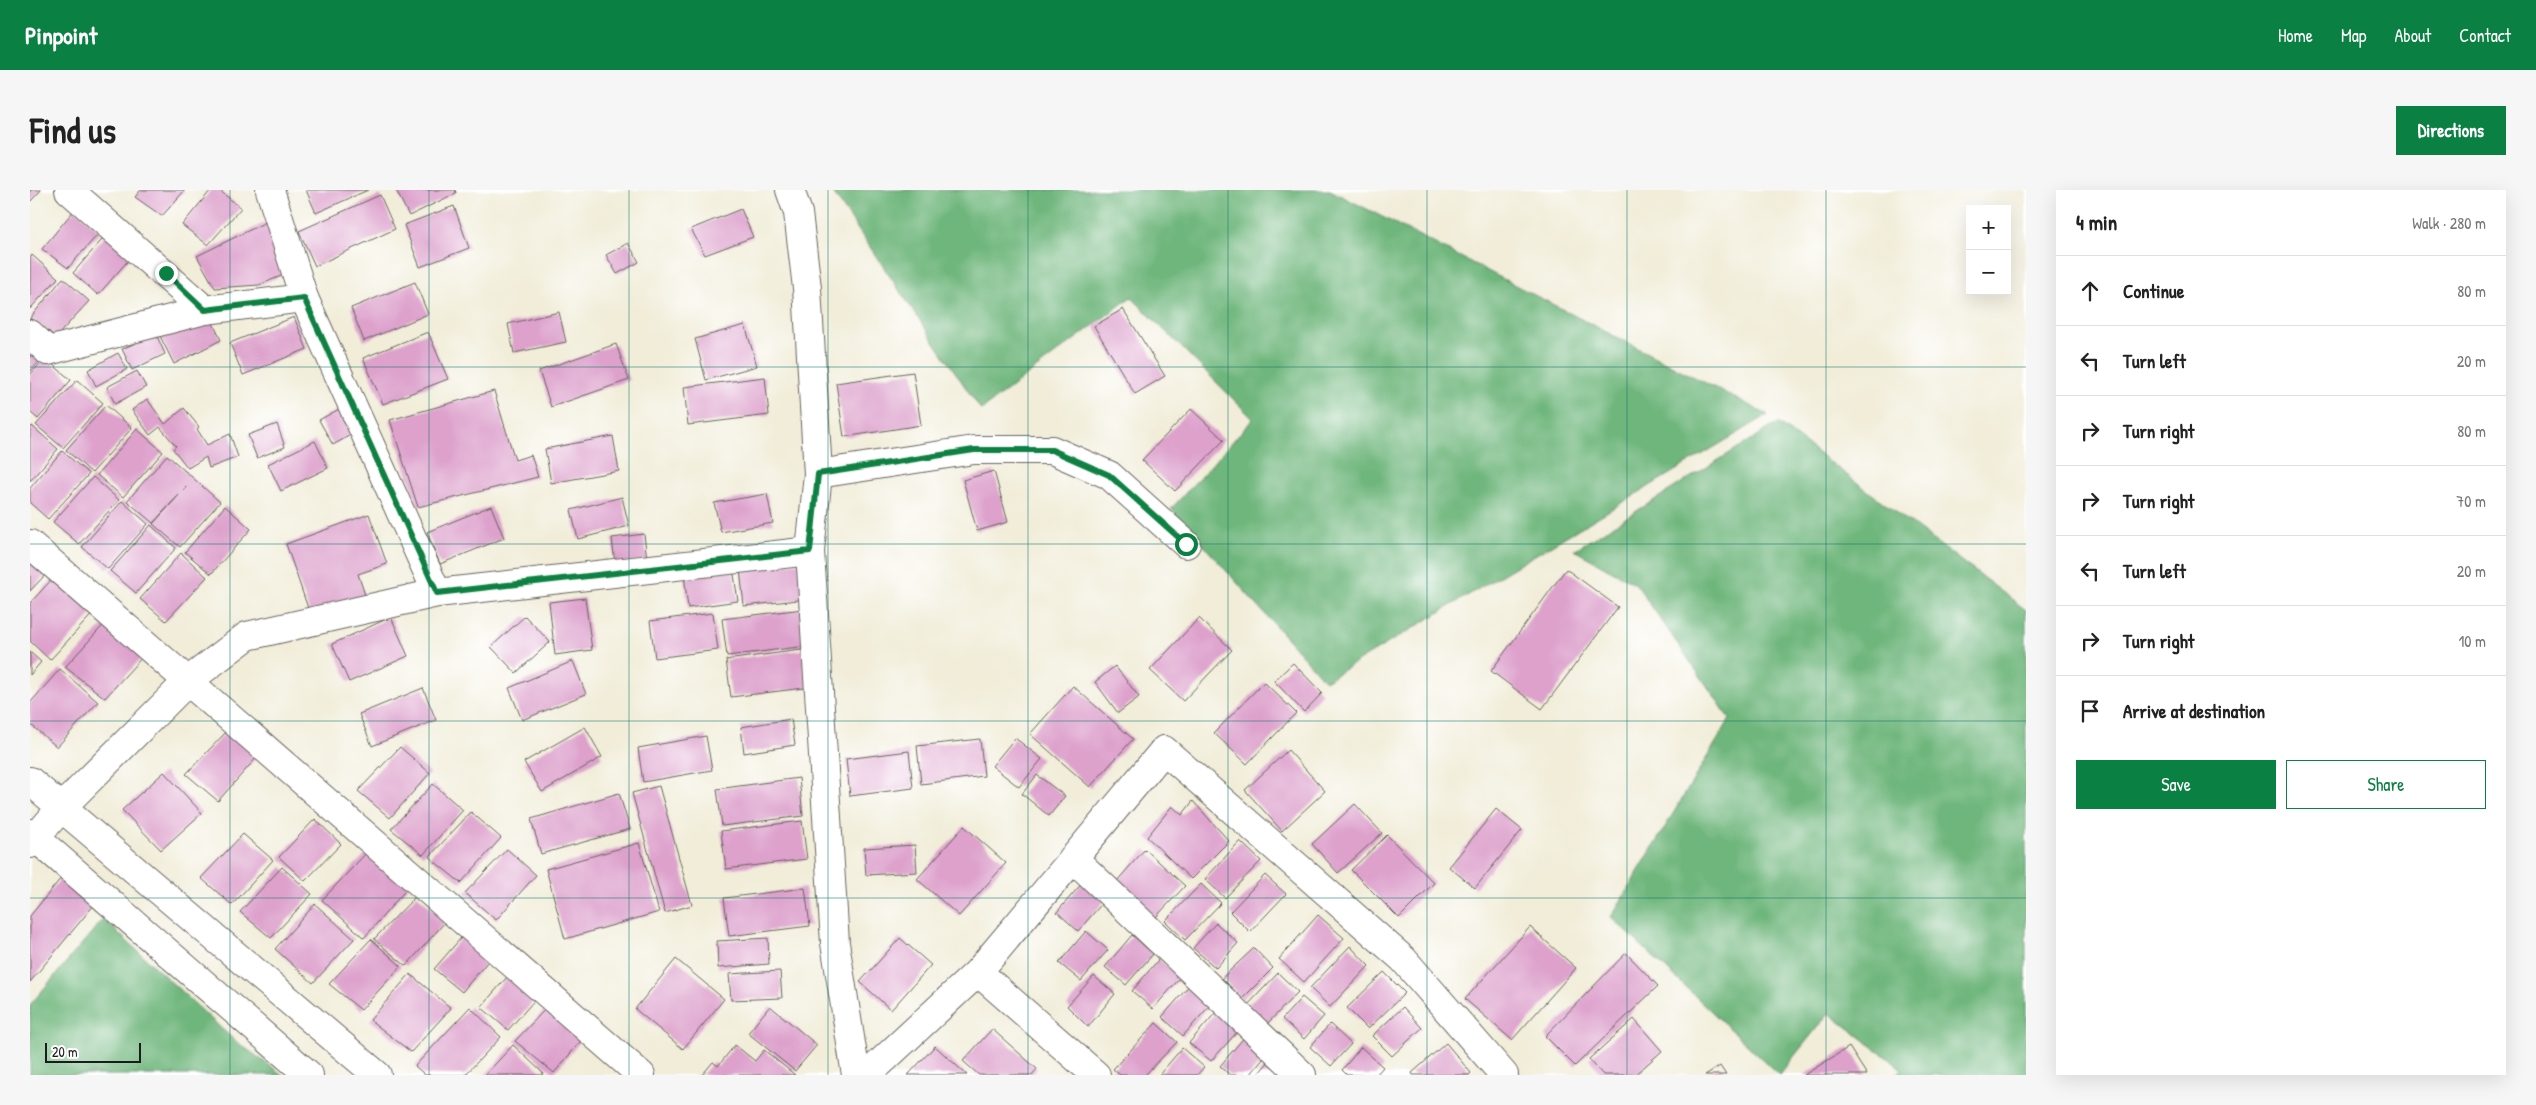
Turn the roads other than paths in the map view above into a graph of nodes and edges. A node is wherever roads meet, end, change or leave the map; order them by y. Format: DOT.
graph roads {
  1 [pos="69,190"];
  2 [pos="270,190"];
  3 [pos="790,190"];
  4 [pos="304,298"];
  5 [pos="205,310"];
  6 [pos="30,334"];
  7 [pos="818,474"];
  8 [pos="30,544"];
  9 [pos="1186,544"];
  10 [pos="810,551"];
  11 [pos="437,593"];
  12 [pos="188,682"];
  13 [pos="30,781"];
  14 [pos="61,808"];
  15 [pos="32,838"];
  16 [pos="1073,858"];
  17 [pos="978,972"];
  18 [pos="371,1073"];
  19 [pos="309,1075"];
  20 [pos="642,1075"];
  21 [pos="856,1075"];
  22 [pos="867,1075"];
  23 [pos="1096,1075"];
  24 [pos="1302,1075"];
  25 [pos="1504,1075"];
  1 -- 5 [label="street"];
  2 -- 4 [label="street"];
  3 -- 7 [label="street"];
  4 -- 5 [label="street"];
  4 -- 11 [label="street"];
  5 -- 6 [label="street"];
  7 -- 9 [label="street"];
  7 -- 10 [label="street"];
  8 -- 12 [label="street"];
  10 -- 11 [label="street"];
  10 -- 21 [label="street"];
  11 -- 12 [label="street"];
  12 -- 14 [label="street"];
  12 -- 20 [label="street"];
  13 -- 14 [label="street"];
  14 -- 15 [label="street"];
  14 -- 18 [label="street"];
  15 -- 19 [label="street"];
  16 -- 17 [label="street"];
  16 -- 24 [label="street"];
  16 -- 25 [label="street"];
  17 -- 22 [label="street"];
  17 -- 23 [label="street"];
}
